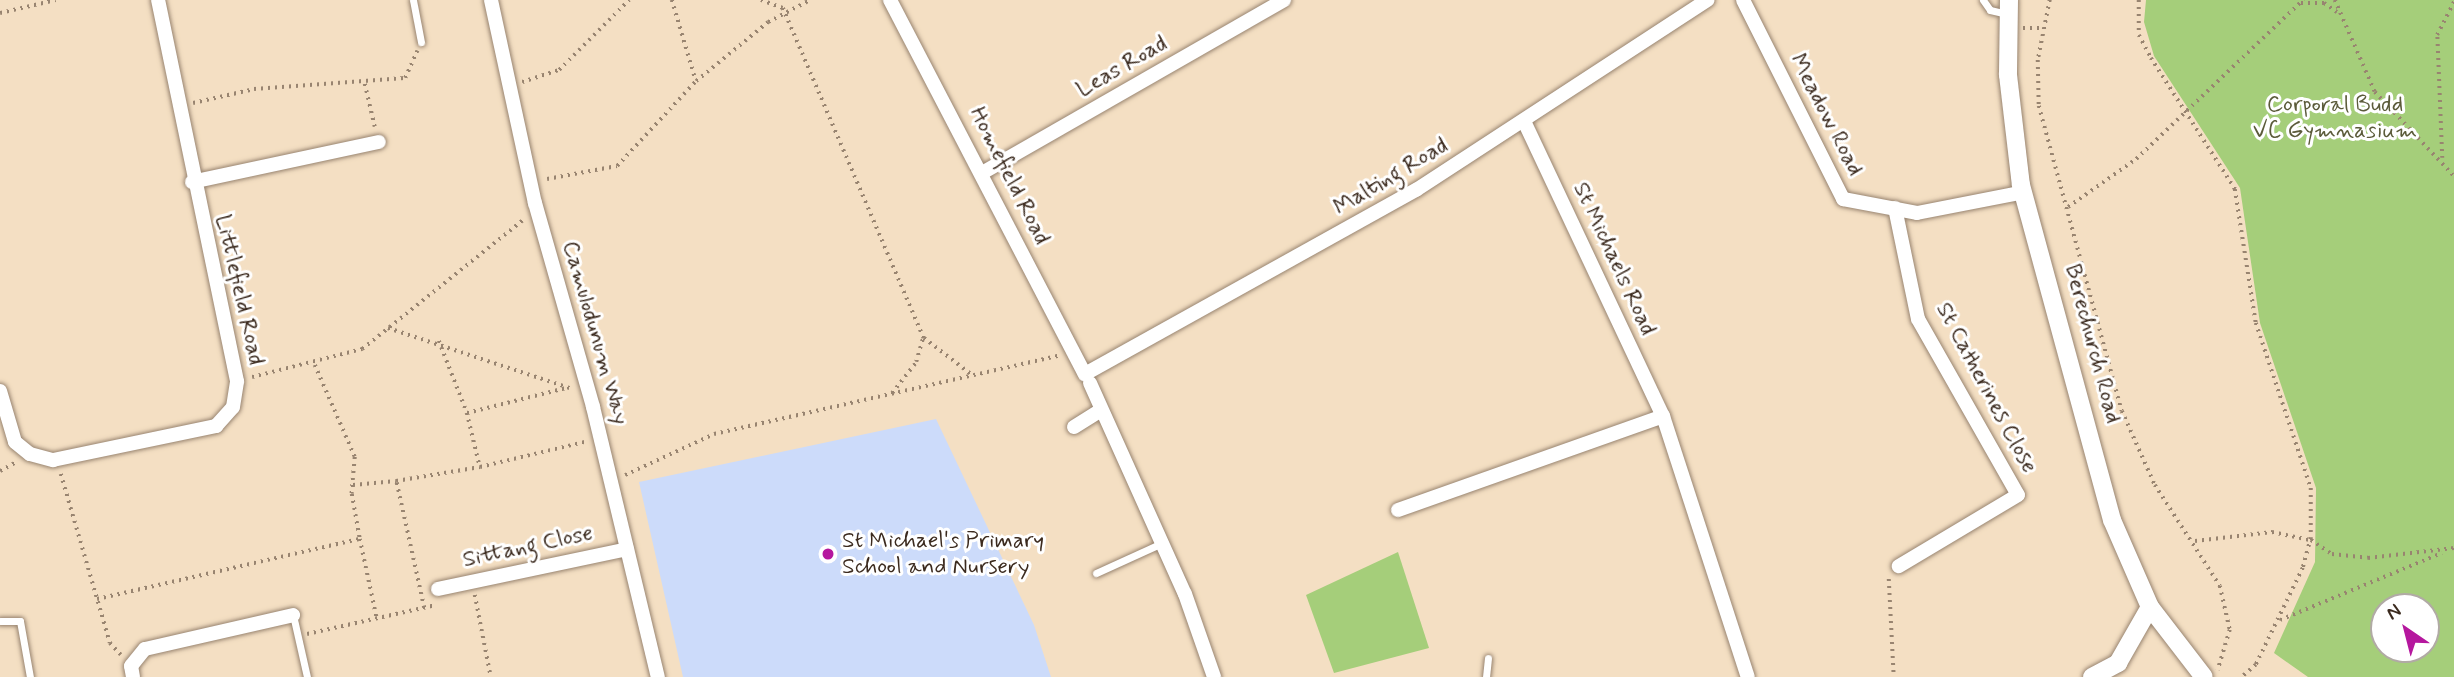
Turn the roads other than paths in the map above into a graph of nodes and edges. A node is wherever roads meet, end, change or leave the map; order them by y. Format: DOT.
graph roads {
  1 [pos="158,0"];
  2 [pos="413,0"];
  3 [pos="491,0"];
  4 [pos="890,0"];
  5 [pos="1284,0"];
  6 [pos="1708,0"];
  7 [pos="1743,0"];
  8 [pos="1983,0"];
  9 [pos="2009,7"];
  10 [pos="421,43"];
  11 [pos="1524,121"];
  12 [pos="379,142"];
  13 [pos="982,173"];
  14 [pos="192,182"];
  15 [pos="2024,192"];
  16 [pos="1895,208"];
  17 [pos="1087,379"];
  18 [pos="0,391"];
  19 [pos="1101,410"];
  20 [pos="1663,416"];
  21 [pos="1074,427"];
  22 [pos="1398,510"];
  23 [pos="1162,544"];
  24 [pos="627,549"];
  25 [pos="1899,566"];
  26 [pos="1096,573"];
  27 [pos="438,589"];
  28 [pos="2150,607"];
  29 [pos="293,615"];
  30 [pos="0,621"];
  31 [pos="1488,658"];
  32 [pos="132,671"];
  33 [pos="30,677"];
  34 [pos="307,677"];
  35 [pos="658,677"];
  36 [pos="1214,677"];
  37 [pos="1486,677"];
  38 [pos="1748,677"];
  39 [pos="2092,677"];
  40 [pos="2204,677"];
  1 -- 14 [label="street, Littlefield Road"];
  2 -- 10 [label="lane"];
  3 -- 24 [label="street, Camulodunum Way"];
  4 -- 13 [label="street, Homefield Road"];
  5 -- 13 [label="street, Leas Road"];
  6 -- 11 [label="street, Malting Road"];
  7 -- 16 [label="street, Meadow Road"];
  8 -- 9 [label="lane"];
  9 -- 15 [label="street, Berechurch Road"];
  11 -- 17 [label="street, Malting Road"];
  11 -- 20 [label="street, St Michaels Road"];
  12 -- 14 [label="street"];
  13 -- 17 [label="street, Homefield Road"];
  14 -- 18 [label="street, Littlefield Road"];
  15 -- 16 [label="street, Meadow Road"];
  15 -- 28 [label="street, Berechurch Road"];
  16 -- 25 [label="street, St Catherines Close"];
  17 -- 19 [label="street, Homefield Road"];
  19 -- 21 [label="street"];
  19 -- 23 [label="street, Homefield Road"];
  20 -- 22 [label="street"];
  20 -- 38 [label="street, St Michaels Road"];
  23 -- 26 [label="lane"];
  23 -- 36 [label="street, Homefield Road"];
  24 -- 27 [label="street, Sittang Close"];
  24 -- 35 [label="street, Camulodunum Way"];
  28 -- 39 [label="street"];
  28 -- 40 [label="street, Berechurch Road"];
  29 -- 32 [label="street"];
  29 -- 34 [label="lane"];
  30 -- 33 [label="lane"];
  31 -- 37 [label="lane"];
}
